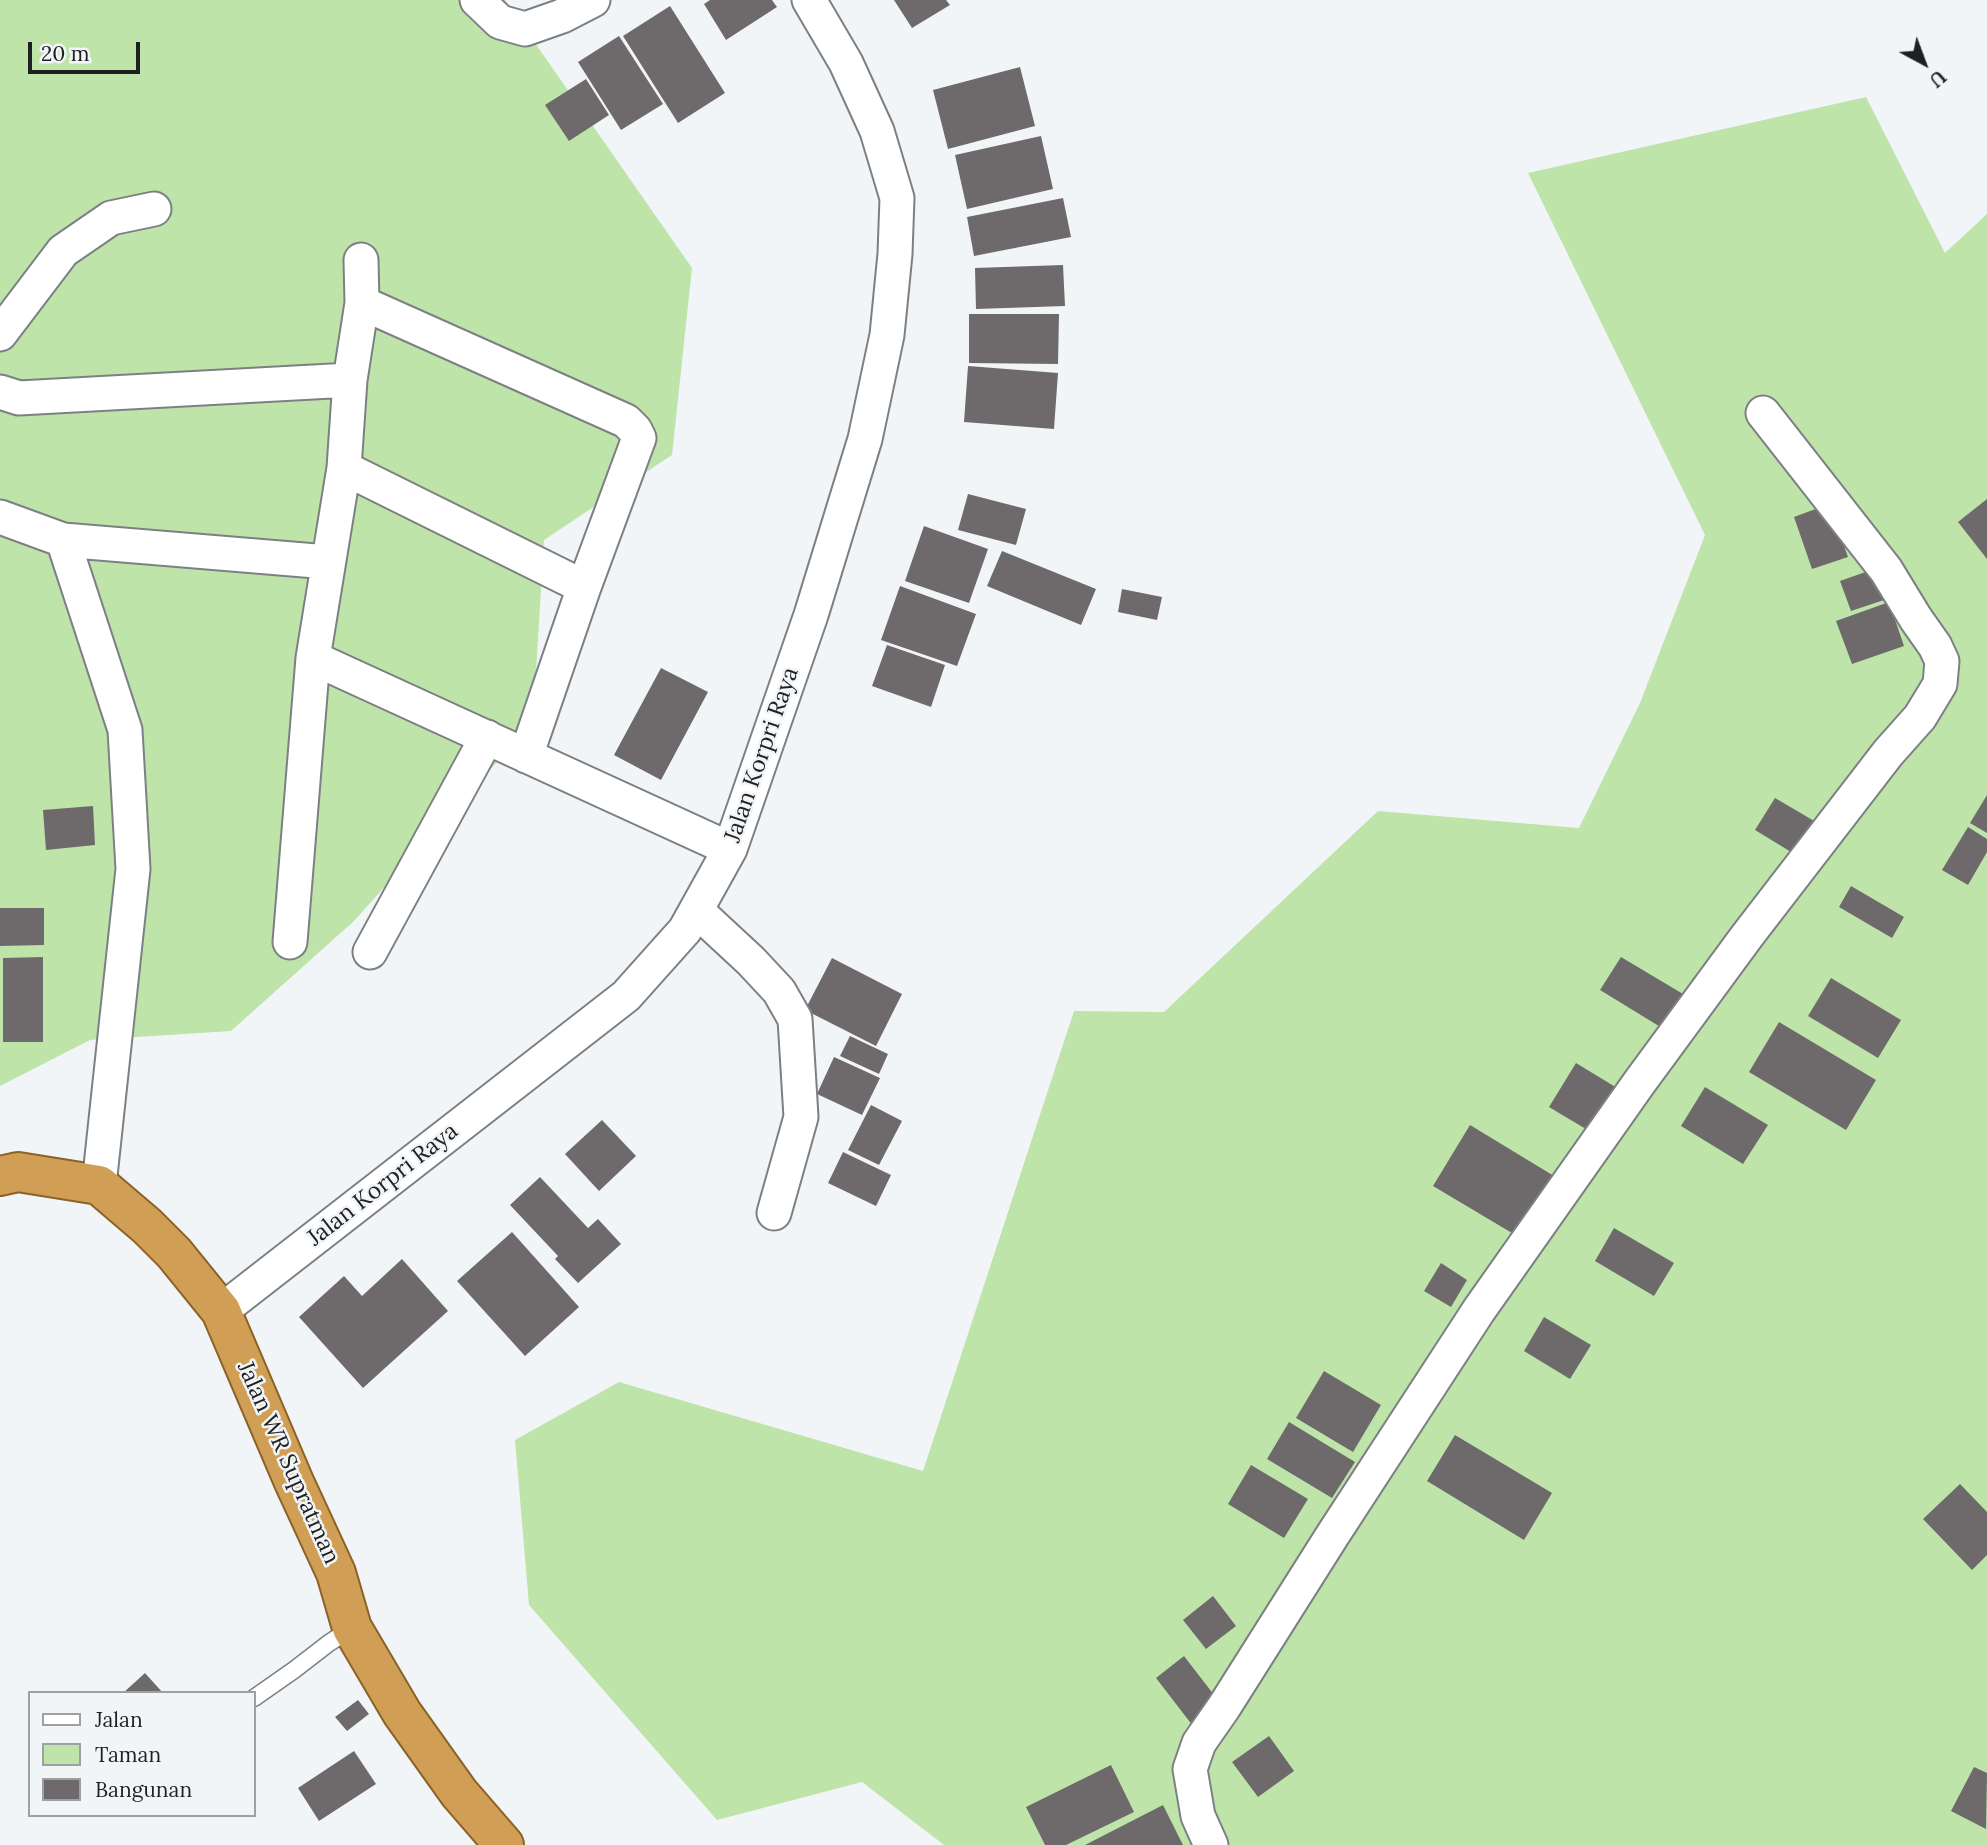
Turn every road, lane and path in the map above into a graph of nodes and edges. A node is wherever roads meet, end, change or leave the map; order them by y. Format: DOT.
graph roads {
  1 [pos="477,0"];
  2 [pos="593,0"];
  3 [pos="809,0"];
  4 [pos="154,209"];
  5 [pos="361,260"];
  6 [pos="362,303"];
  7 [pos="0,334"];
  8 [pos="350,380"];
  9 [pos="0,391"];
  10 [pos="1763,413"];
  11 [pos="344,467"];
  12 [pos="0,517"];
  13 [pos="63,540"];
  14 [pos="328,562"];
  15 [pos="584,587"];
  16 [pos="313,657"];
  17 [pos="487,737"];
  18 [pos="526,755"];
  19 [pos="730,849"];
  20 [pos="696,910"];
  21 [pos="290,942"];
  22 [pos="370,952"];
  23 [pos="0,1176"];
  24 [pos="99,1185"];
  25 [pos="774,1213"];
  26 [pos="221,1311"];
  27 [pos="352,1628"];
  28 [pos="256,1697"];
  29 [pos="504,1845"];
  30 [pos="1211,1845"];
  1 -- 2 [label="street"];
  3 -- 19 [label="street, Jalan Korpri Raya"];
  4 -- 7 [label="street"];
  5 -- 6 [label="street"];
  6 -- 8 [label="street"];
  6 -- 15 [label="street"];
  8 -- 9 [label="street"];
  8 -- 11 [label="street"];
  10 -- 30 [label="street"];
  11 -- 14 [label="street"];
  11 -- 15 [label="street"];
  12 -- 13 [label="street"];
  13 -- 14 [label="street"];
  13 -- 24 [label="street"];
  14 -- 16 [label="street"];
  15 -- 18 [label="street"];
  16 -- 17 [label="street"];
  16 -- 21 [label="street"];
  17 -- 18 [label="street"];
  17 -- 22 [label="street"];
  18 -- 19 [label="street"];
  19 -- 20 [label="street, Jalan Korpri Raya"];
  20 -- 25 [label="street"];
  20 -- 26 [label="street, Jalan Korpri Raya"];
  23 -- 24 [label="highway"];
  24 -- 26 [label="highway, Jalan WR Supratman"];
  26 -- 27 [label="highway, Jalan WR Supratman"];
  27 -- 28 [label="lane"];
  27 -- 29 [label="highway, Jalan WR Supratman"];
}
